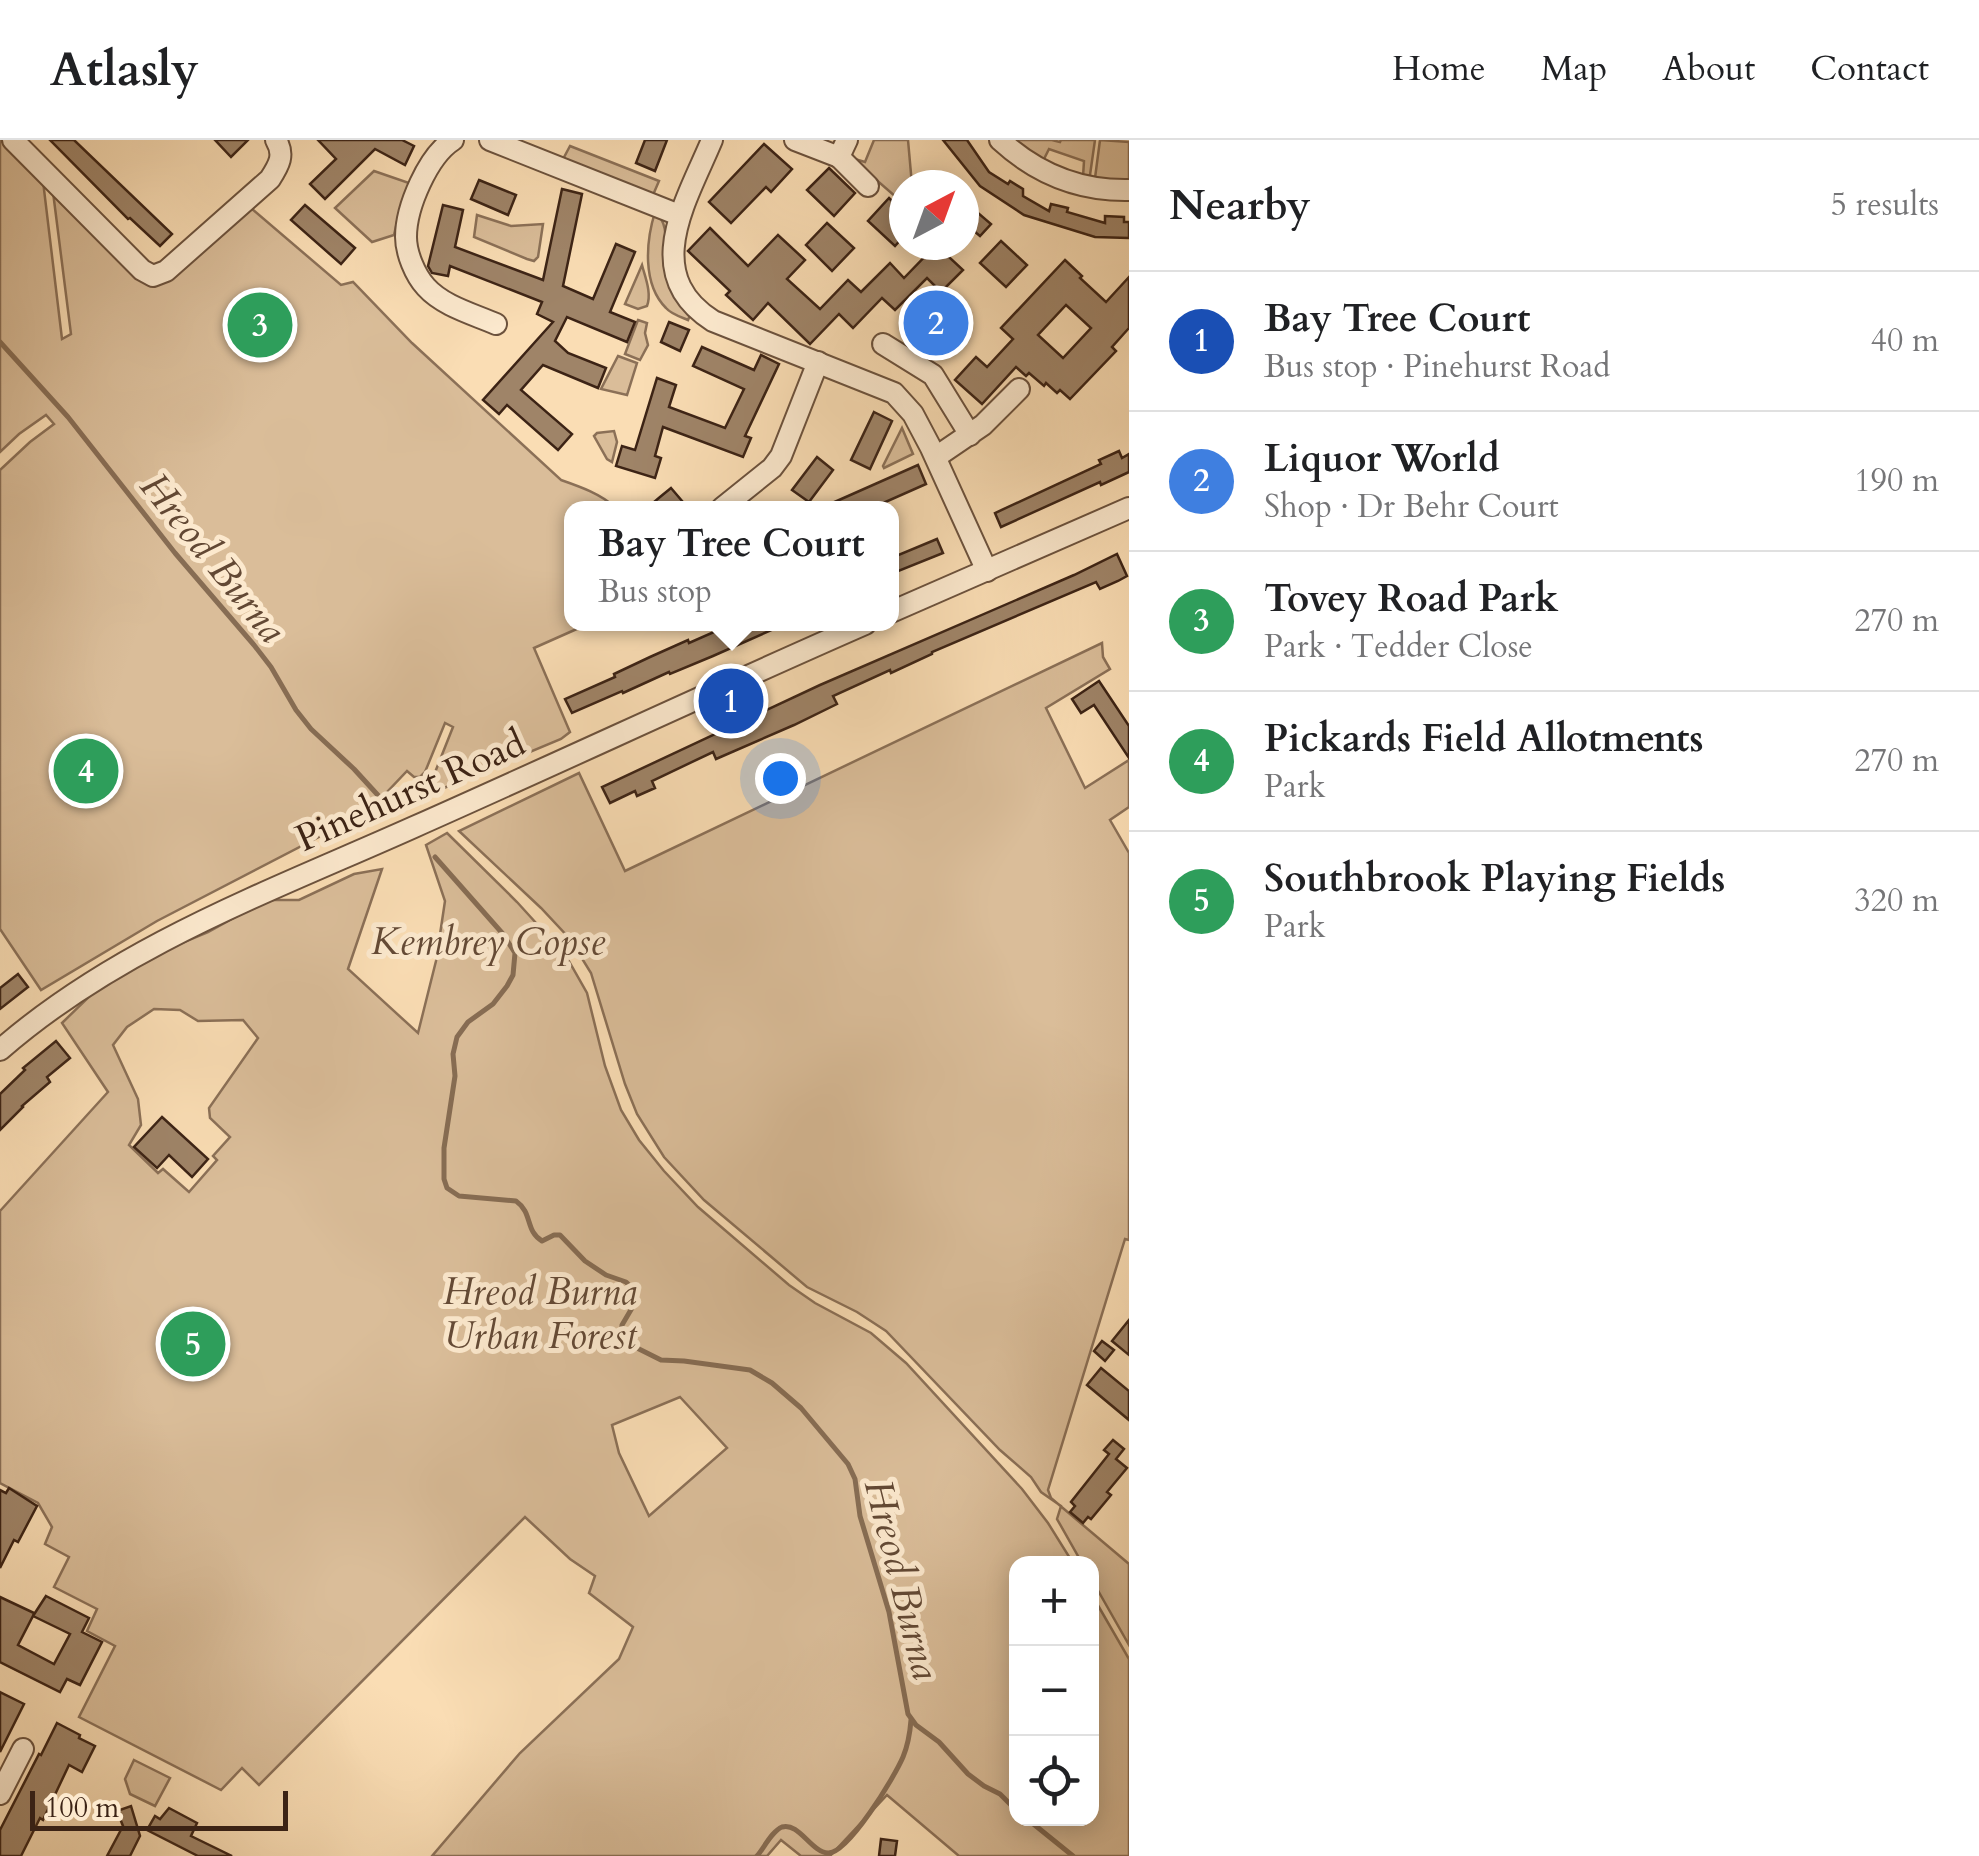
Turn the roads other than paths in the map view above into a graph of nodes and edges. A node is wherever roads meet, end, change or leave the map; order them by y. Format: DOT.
graph roads {
  1 [pos="13,140"];
  2 [pos="276,140"];
  3 [pos="453,140"];
  4 [pos="490,140"];
  5 [pos="712,140"];
  6 [pos="796,140"];
  7 [pos="1000,140"];
  8 [pos="843,148"];
  9 [pos="868,186"];
  10 [pos="1129,190"];
  11 [pos="679,215"];
  12 [pos="496,324"];
  13 [pos="883,344"];
  14 [pos="818,362"];
  15 [pos="1019,389"];
  16 [pos="970,434"];
  17 [pos="936,457"];
  18 [pos="731,501"];
  19 [pos="1129,508"];
  20 [pos="987,571"];
  21 [pos="899,609"];
  22 [pos="849,631"];
  23 [pos="0,1050"];
  24 [pos="23,1749"];
  25 [pos="0,1794"];
  1 -- 2 [label="street"];
  3 -- 12 [label="street"];
  4 -- 11 [label="street"];
  5 -- 11 [label="street"];
  6 -- 8 [label="street"];
  7 -- 10 [label="street"];
  8 -- 9 [label="street"];
  11 -- 14 [label="street"];
  13 -- 16 [label="street"];
  14 -- 17 [label="street"];
  14 -- 18 [label="street"];
  15 -- 16 [label="street"];
  16 -- 17 [label="street"];
  17 -- 20 [label="street"];
  19 -- 20 [label="street"];
  20 -- 21 [label="street"];
  22 -- 23 [label="street, Pinehurst Road"];
  24 -- 25 [label="street"];
}
